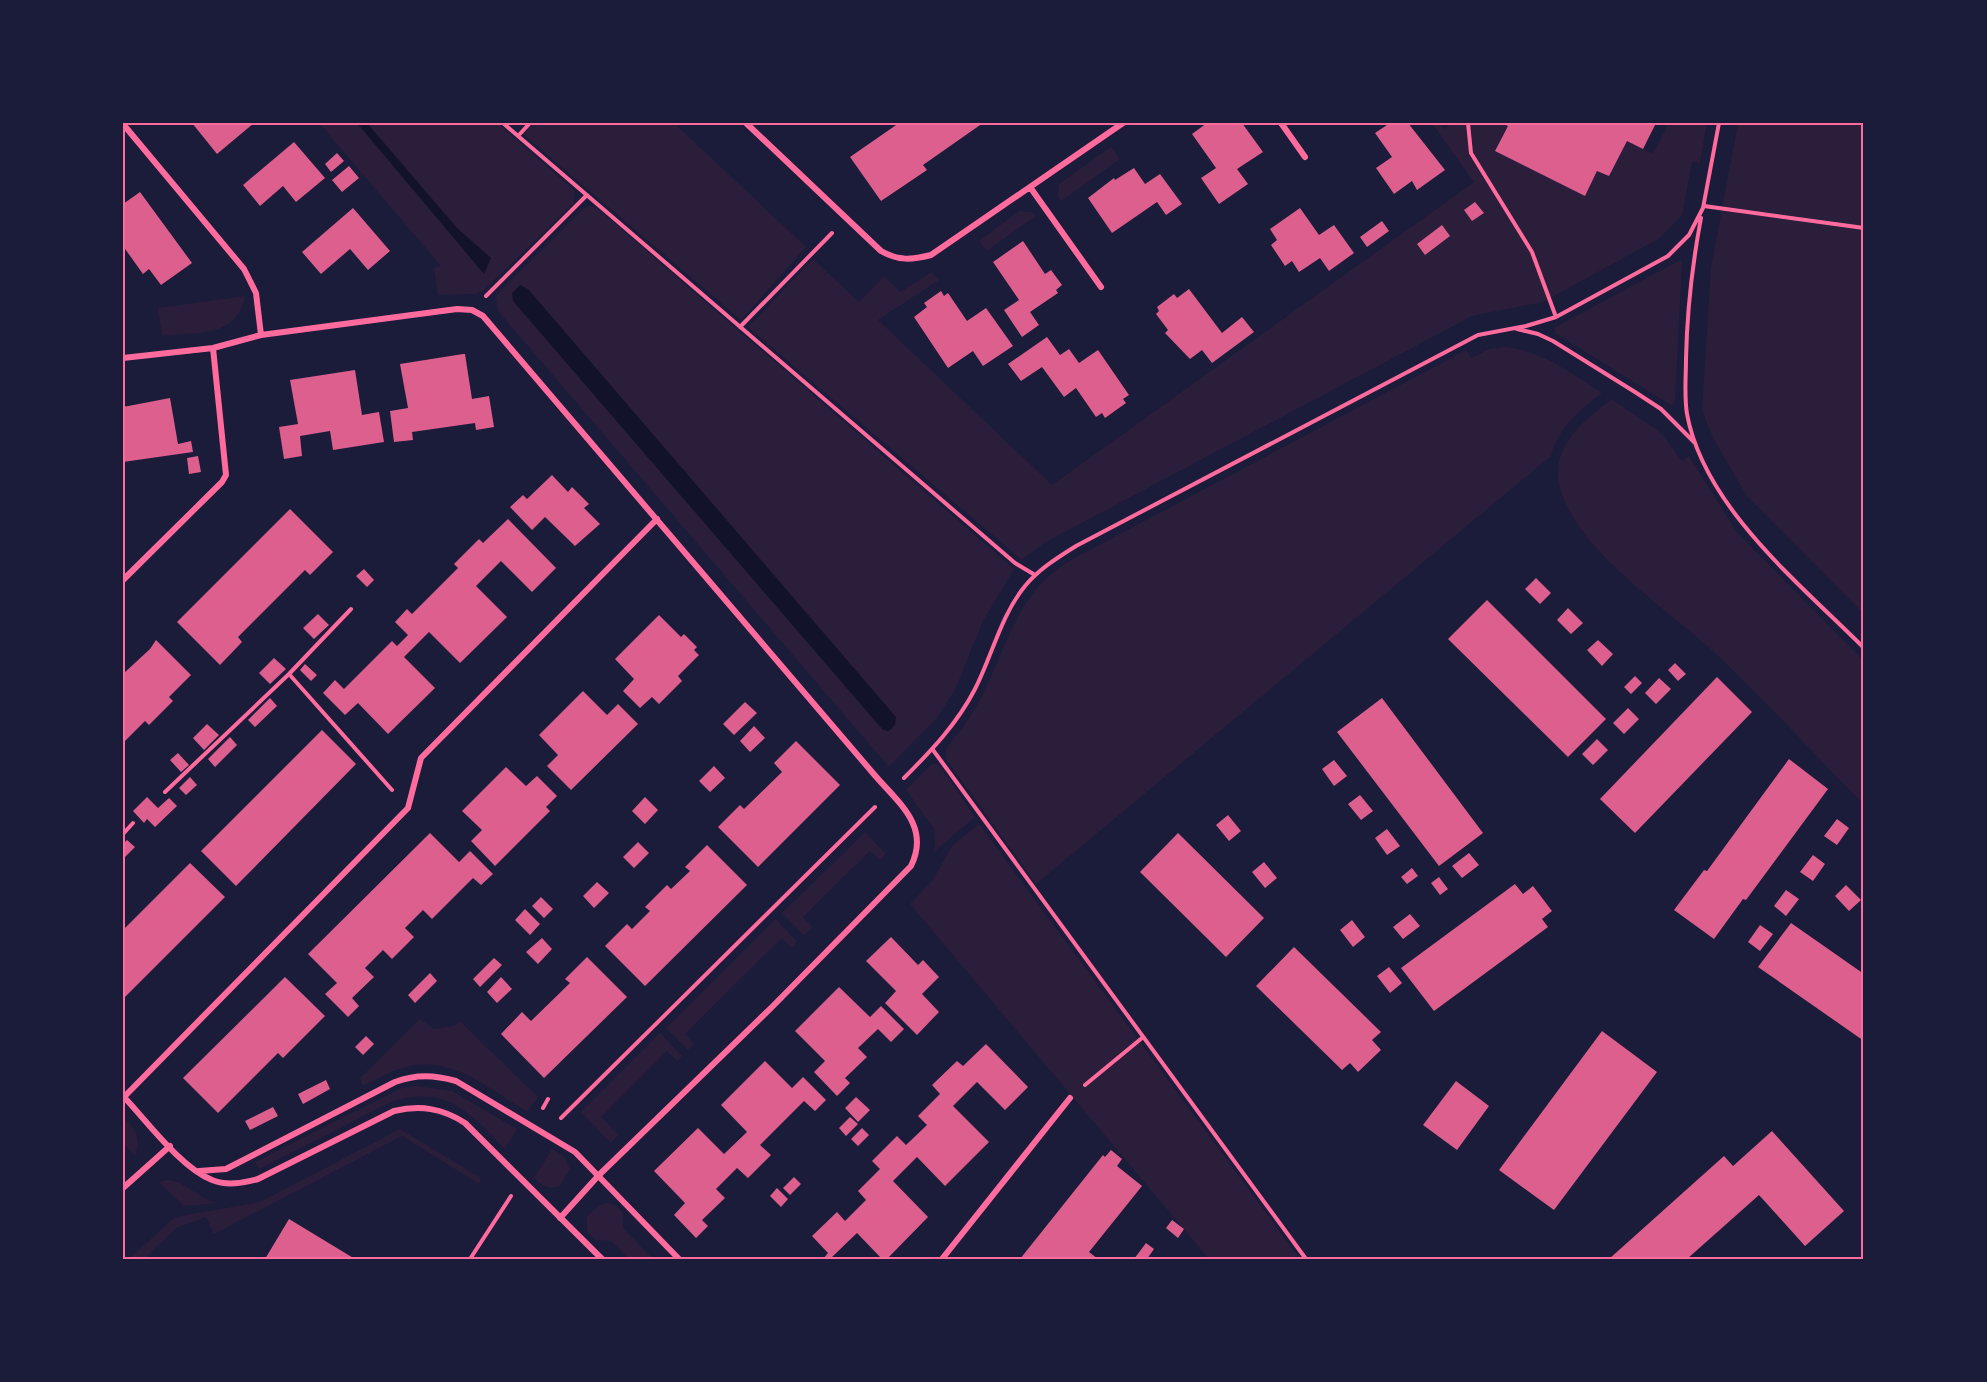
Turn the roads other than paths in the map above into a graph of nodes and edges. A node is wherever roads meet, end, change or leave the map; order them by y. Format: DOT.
graph roads {
  1 [pos="746,123"];
  2 [pos="1122,123"];
  3 [pos="1281,123"];
  4 [pos="123,124"];
  5 [pos="1112,126"];
  6 [pos="1305,157"];
  7 [pos="1030,187"];
  8 [pos="1101,287"];
  9 [pos="261,335"];
  10 [pos="213,348"];
  11 [pos="123,358"];
  12 [pos="657,519"];
  13 [pos="123,580"];
  14 [pos="124,1097"];
  15 [pos="1070,1098"];
  16 [pos="170,1146"];
  17 [pos="196,1171"];
  18 [pos="599,1175"];
  19 [pos="123,1188"];
  20 [pos="560,1218"];
  21 [pos="602,1259"];
  22 [pos="680,1259"];
  23 [pos="942,1259"];
  1 -- 7 [label="street"];
  2 -- 5 [label="street"];
  3 -- 6 [label="street"];
  4 -- 9 [label="street"];
  5 -- 7 [label="street"];
  7 -- 8 [label="street"];
  9 -- 10 [label="street"];
  9 -- 12 [label="street"];
  10 -- 11 [label="street"];
  10 -- 13 [label="street"];
  12 -- 14 [label="street"];
  12 -- 18 [label="street"];
  14 -- 16 [label="street"];
  15 -- 23 [label="street"];
  16 -- 17 [label="street"];
  16 -- 19 [label="street"];
  17 -- 18 [label="street"];
  17 -- 20 [label="street"];
  18 -- 20 [label="street"];
  18 -- 22 [label="street"];
  20 -- 21 [label="street"];
}
